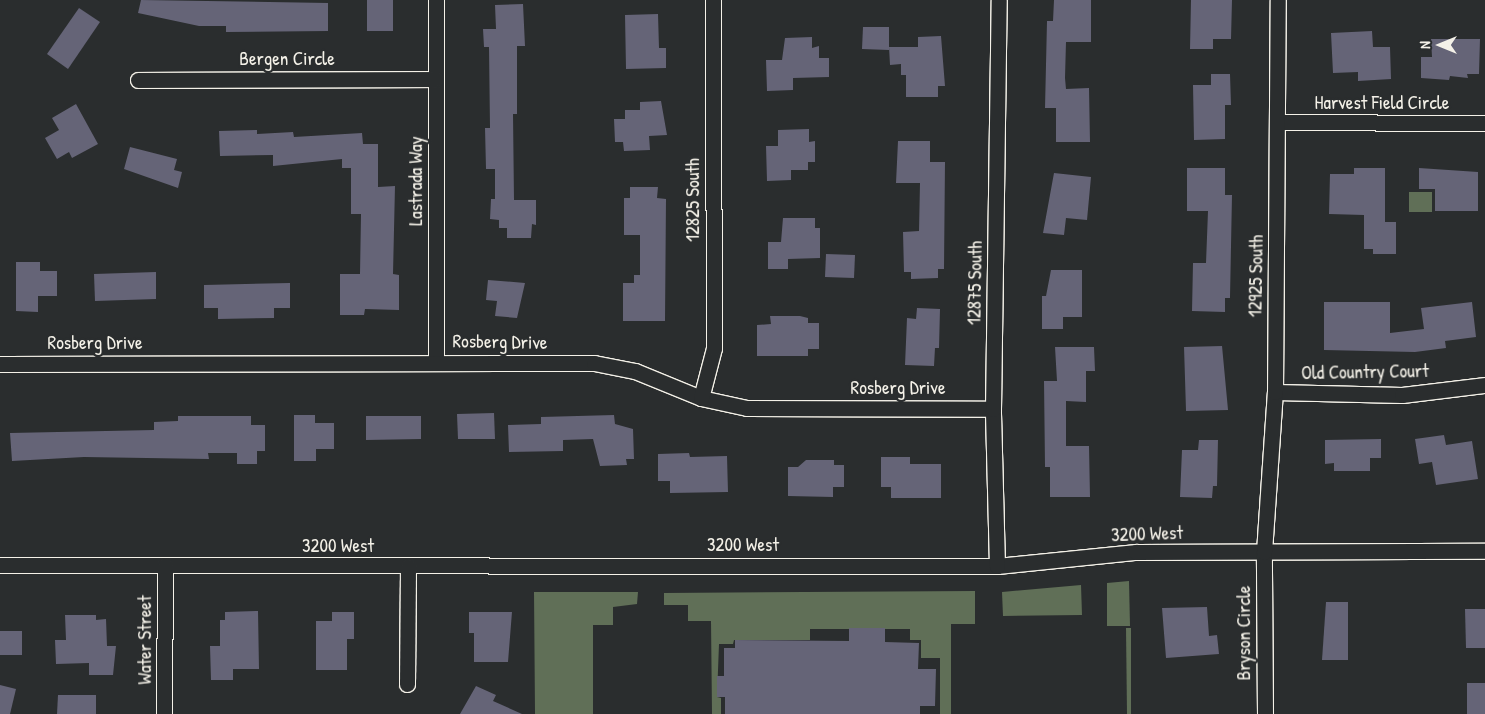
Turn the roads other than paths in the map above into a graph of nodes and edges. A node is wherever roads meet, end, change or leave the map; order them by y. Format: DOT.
graph roads {
  1 [pos="436,0"];
  2 [pos="713,0"];
  3 [pos="999,0"];
  4 [pos="1278,0"];
  5 [pos="436,79"];
  6 [pos="138,80"];
  7 [pos="1279,122"];
  8 [pos="1485,123"];
  9 [pos="436,362"];
  10 [pos="0,364"];
  11 [pos="1485,385"];
  12 [pos="1275,392"];
  13 [pos="701,398"];
  14 [pos="994,409"];
  15 [pos="1485,551"];
  16 [pos="1264,552"];
  17 [pos="0,565"];
  18 [pos="165,565"];
  19 [pos="408,566"];
  20 [pos="997,566"];
  21 [pos="407,684"];
  22 [pos="164,714"];
  23 [pos="1265,714"];
  1 -- 5 [label="street, Lastrada Way"];
  2 -- 13 [label="street, 12825 South"];
  3 -- 14 [label="street, 12875 South"];
  4 -- 7 [label="street, 12925 South"];
  5 -- 6 [label="street, Bergen Circle"];
  5 -- 9 [label="street, Lastrada Way"];
  7 -- 8 [label="street, Harvest Field Circle"];
  7 -- 12 [label="street, 12925 South"];
  9 -- 10 [label="street, Rosberg Drive"];
  9 -- 13 [label="street, Rosberg Drive"];
  11 -- 12 [label="street, Old Country Court"];
  12 -- 16 [label="street, 12925 South"];
  13 -- 14 [label="street, Rosberg Drive"];
  14 -- 20 [label="street, 12875 South"];
  15 -- 16 [label="street, 3200 West"];
  16 -- 20 [label="street, 3200 West"];
  16 -- 23 [label="street, Bryson Circle"];
  17 -- 18 [label="street, 3200 West"];
  18 -- 19 [label="street, 3200 West"];
  18 -- 22 [label="street, Water Street"];
  19 -- 20 [label="street, 3200 West"];
  19 -- 21 [label="street"];
}
